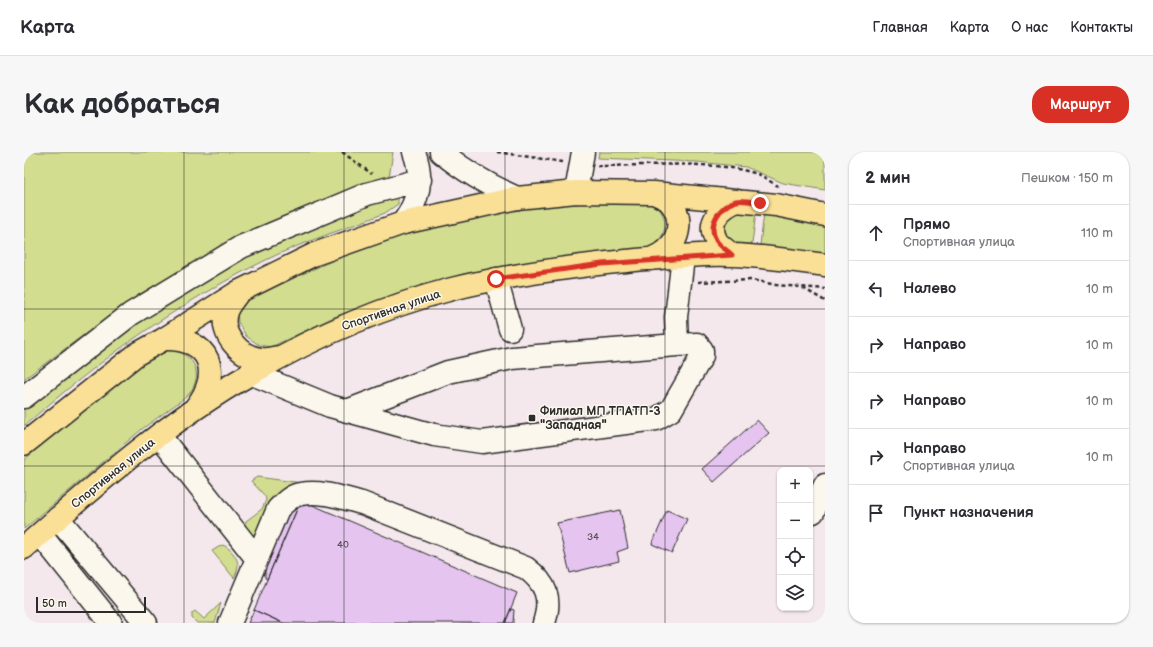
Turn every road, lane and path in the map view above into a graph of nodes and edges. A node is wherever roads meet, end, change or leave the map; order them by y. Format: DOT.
graph roads {
  1 [pos="342,152"];
  2 [pos="414,152"];
  3 [pos="441,152"];
  4 [pos="496,152"];
  5 [pos="582,159"];
  6 [pos="420,180"];
  7 [pos="390,187"];
  8 [pos="780,187"];
  9 [pos="576,192"];
  10 [pos="654,193"];
  11 [pos="517,198"];
  12 [pos="737,201"];
  13 [pos="825,214"];
  14 [pos="403,223"];
  15 [pos="732,255"];
  16 [pos="683,257"];
  17 [pos="651,259"];
  18 [pos="825,265"];
  19 [pos="496,279"];
  20 [pos="680,283"];
  21 [pos="801,287"];
  22 [pos="825,289"];
  23 [pos="238,292"];
  24 [pos="825,301"];
  25 [pos="510,329"];
  26 [pos="164,339"];
  27 [pos="677,345"];
  28 [pos="279,357"];
  29 [pos="250,373"];
  30 [pos="24,397"];
  31 [pos="195,408"];
  32 [pos="347,411"];
  33 [pos="159,435"];
  34 [pos="24,444"];
  35 [pos="825,485"];
  36 [pos="813,512"];
  37 [pos="58,518"];
  38 [pos="32,541"];
  39 [pos="257,559"];
  40 [pos="111,623"];
  41 [pos="146,623"];
  42 [pos="230,623"];
  43 [pos="544,623"];
  1 -- 7 [label="path"];
  2 -- 6 [label="street"];
  3 -- 11 [label="street"];
  4 -- 5 [label="path"];
  5 -- 8 [label="path"];
  5 -- 9 [label="street"];
  6 -- 7 [label="street"];
  6 -- 14 [label="street"];
  7 -- 30 [label="street"];
  9 -- 10 [label="main road"];
  9 -- 11 [label="main road"];
  10 -- 12 [label="main road"];
  10 -- 17 [label="main road"];
  11 -- 14 [label="main road"];
  12 -- 13 [label="main road"];
  12 -- 15 [label="main road"];
  14 -- 23 [label="main road"];
  15 -- 16 [label="main road, Спортивная улица"];
  15 -- 18 [label="main road, Спортивная улица"];
  16 -- 17 [label="main road, Спортивная улица"];
  16 -- 20 [label="street"];
  17 -- 19 [label="main road, Спортивная улица"];
  19 -- 25 [label="street"];
  19 -- 28 [label="main road, Спортивная улица"];
  20 -- 21 [label="path"];
  20 -- 27 [label="street"];
  21 -- 22 [label="path"];
  21 -- 24 [label="path"];
  23 -- 26 [label="main road"];
  23 -- 28 [label="main road"];
  26 -- 31 [label="main road"];
  26 -- 34 [label="main road"];
  27 -- 32 [label="street"];
  27 -- 32 [label="street"];
  28 -- 29 [label="main road, Спортивная улица"];
  29 -- 31 [label="main road, Спортивная улица"];
  29 -- 32 [label="street"];
  31 -- 33 [label="main road, Спортивная улица"];
  33 -- 37 [label="main road, Спортивная улица"];
  33 -- 39 [label="street"];
  35 -- 36 [label="street"];
  37 -- 38 [label="main road, Спортивная улица"];
  37 -- 41 [label="street"];
  38 -- 40 [label="street"];
  39 -- 42 [label="street"];
  39 -- 43 [label="street"];
}
